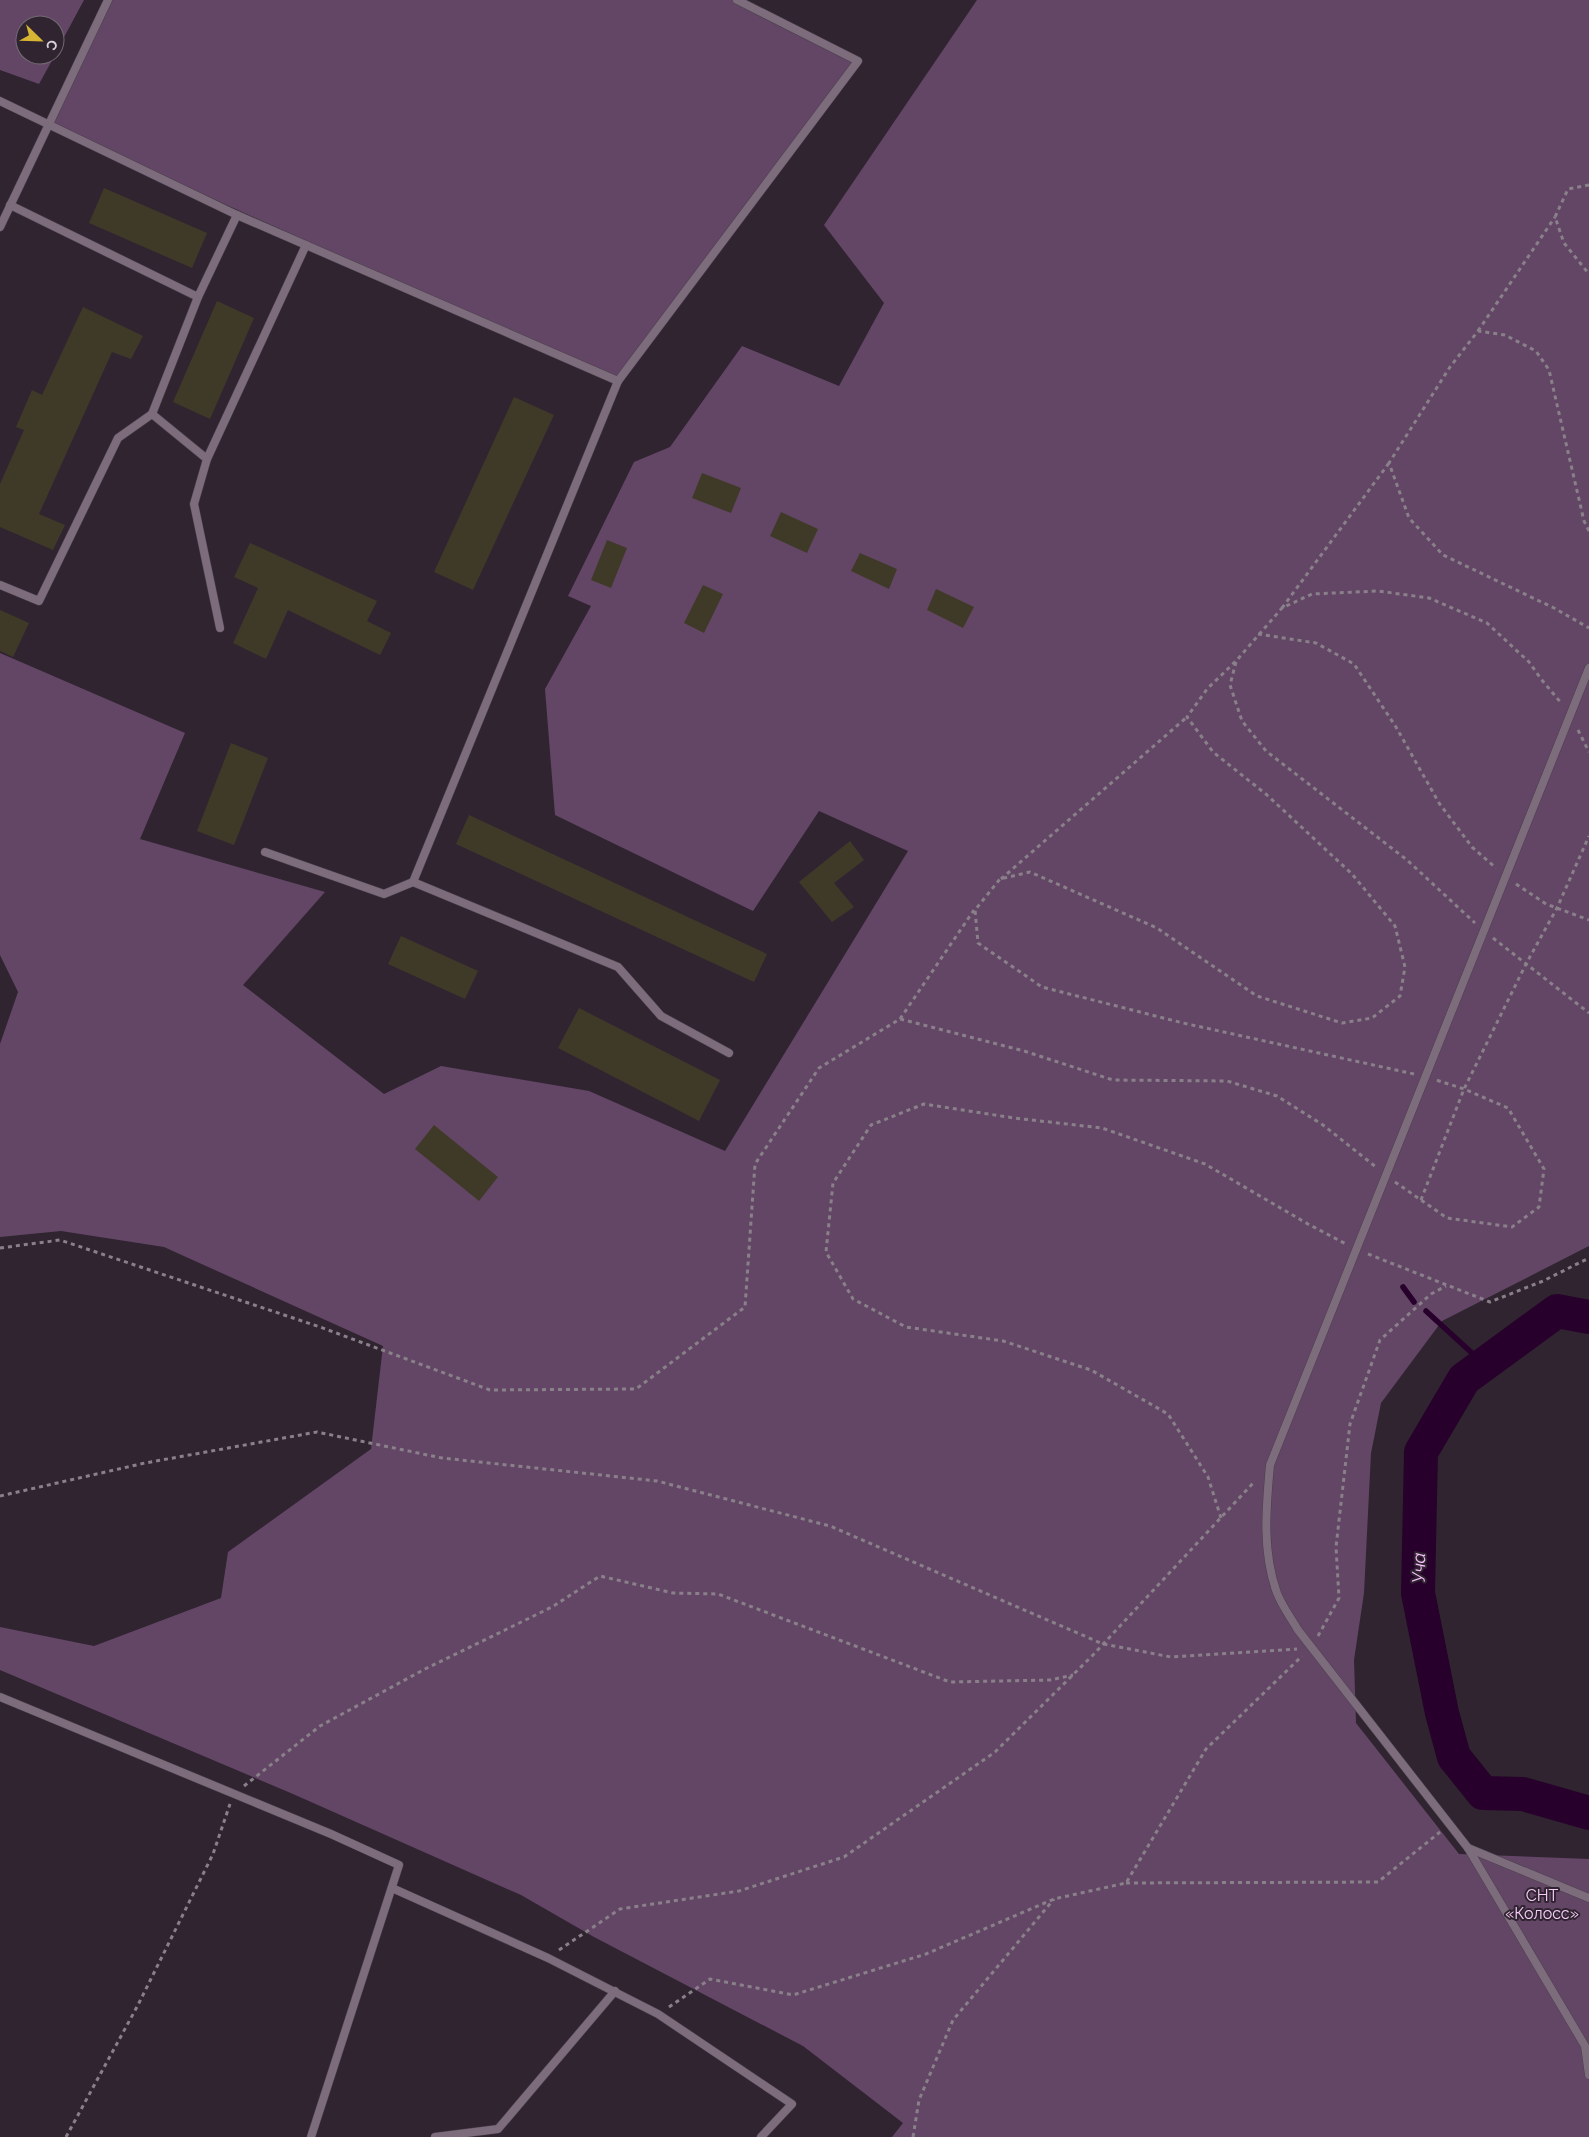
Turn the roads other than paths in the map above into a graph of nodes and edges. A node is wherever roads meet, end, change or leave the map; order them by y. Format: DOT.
graph roads {
  1 [pos="108,0"];
  2 [pos="737,0"];
  3 [pos="0,101"];
  4 [pos="50,125"];
  5 [pos="10,205"];
  6 [pos="237,215"];
  7 [pos="0,227"];
  8 [pos="306,244"];
  9 [pos="198,296"];
  10 [pos="618,381"];
  11 [pos="152,414"];
  12 [pos="207,459"];
  13 [pos="0,584"];
  14 [pos="220,628"];
  15 [pos="1589,668"];
  16 [pos="266,852"];
  17 [pos="413,882"];
  18 [pos="728,1052"];
  19 [pos="0,1697"];
  20 [pos="1468,1848"];
  21 [pos="392,1888"];
  22 [pos="1589,1898"];
  23 [pos="615,1991"];
  24 [pos="1587,2045"];
  25 [pos="1589,2075"];
  26 [pos="311,2137"];
  27 [pos="435,2137"];
  28 [pos="761,2137"];
  1 -- 4 [label="lane"];
  2 -- 10 [label="lane"];
  3 -- 4 [label="lane"];
  4 -- 5 [label="lane"];
  4 -- 6 [label="lane"];
  5 -- 7 [label="lane"];
  5 -- 9 [label="lane"];
  6 -- 8 [label="lane"];
  6 -- 9 [label="lane"];
  8 -- 10 [label="lane"];
  8 -- 12 [label="lane"];
  9 -- 11 [label="lane"];
  10 -- 17 [label="lane"];
  11 -- 12 [label="lane"];
  11 -- 13 [label="lane"];
  12 -- 14 [label="lane"];
  15 -- 20 [label="lane"];
  16 -- 17 [label="lane"];
  17 -- 18 [label="lane"];
  19 -- 21 [label="lane"];
  20 -- 22 [label="lane"];
  20 -- 24 [label="lane"];
  21 -- 23 [label="lane"];
  21 -- 26 [label="lane"];
  23 -- 27 [label="lane"];
  23 -- 28 [label="lane"];
  24 -- 25 [label="lane"];
}
